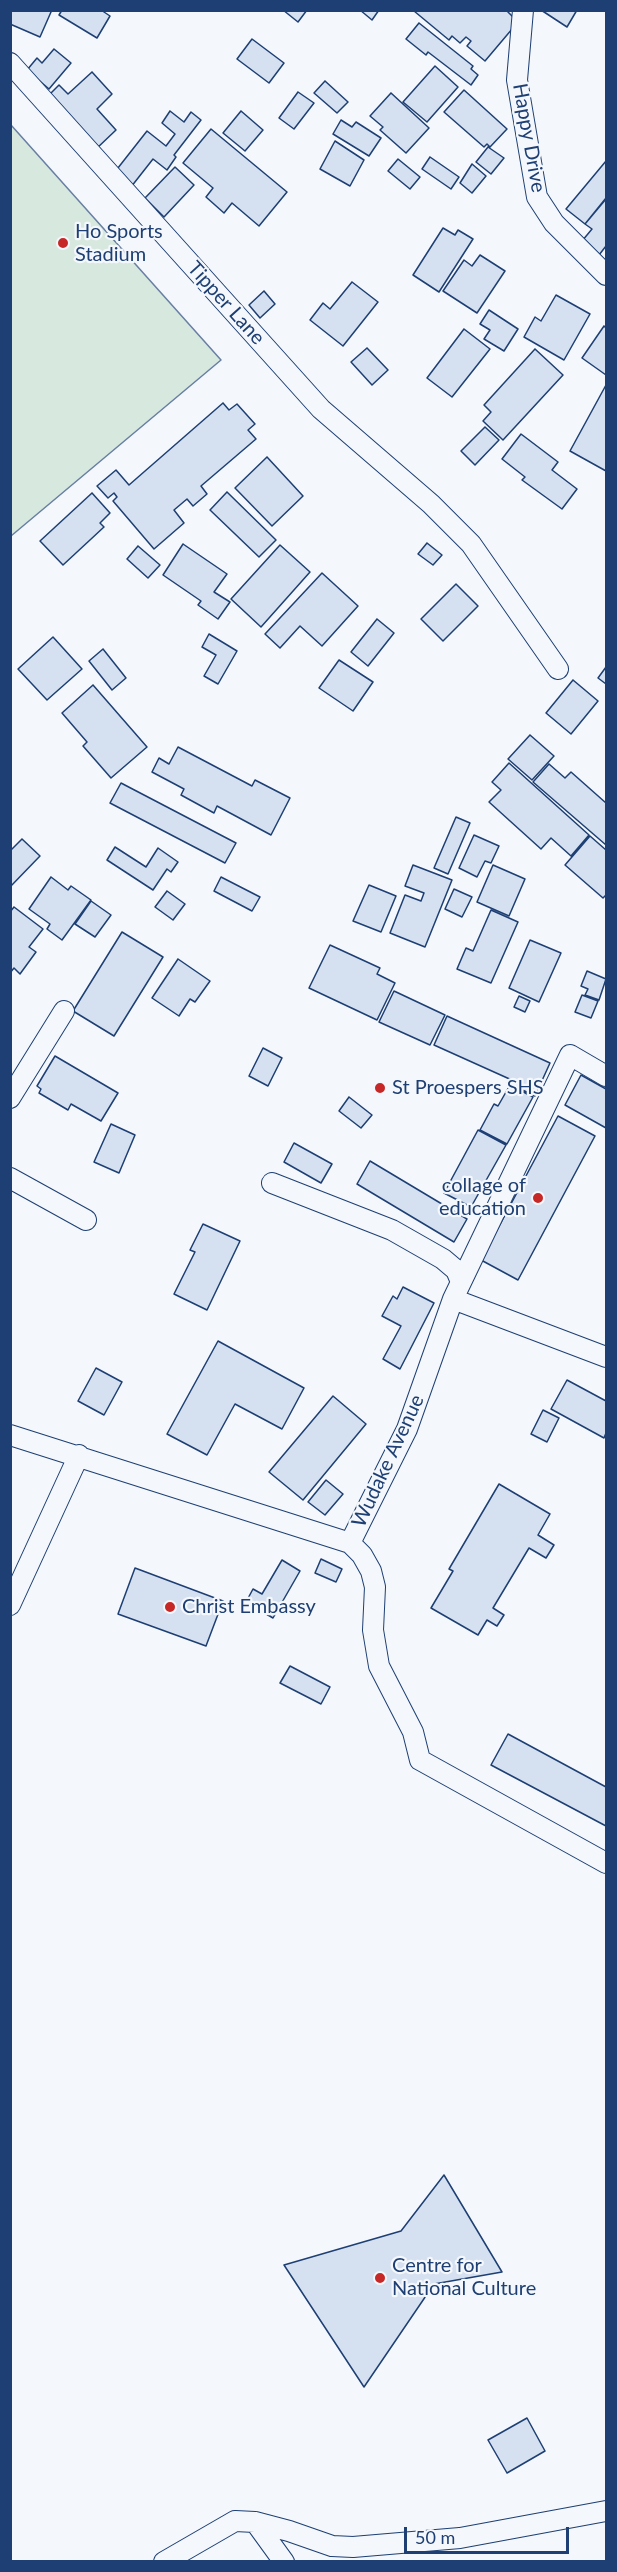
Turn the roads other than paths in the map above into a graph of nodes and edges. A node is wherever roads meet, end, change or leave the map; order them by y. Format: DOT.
graph roads {
  1 [pos="523,10"];
  2 [pos="10,63"];
  3 [pos="606,275"];
  4 [pos="558,669"];
  5 [pos="64,1011"];
  6 [pos="606,1076"];
  7 [pos="10,1098"];
  8 [pos="10,1178"];
  9 [pos="272,1184"];
  10 [pos="86,1220"];
  11 [pos="457,1291"];
  12 [pos="606,1357"];
  13 [pos="10,1435"];
  14 [pos="79,1455"];
  15 [pos="350,1543"];
  16 [pos="10,1605"];
  17 [pos="606,1863"];
  18 [pos="606,2511"];
  19 [pos="255,2522"];
  20 [pos="164,2562"];
  21 [pos="284,2562"];
  1 -- 3 [label="street, Happy Drive"];
  2 -- 4 [label="street, Tipper Lane"];
  5 -- 7 [label="street"];
  6 -- 11 [label="street, Wudake Avenue"];
  8 -- 10 [label="street"];
  9 -- 11 [label="street"];
  11 -- 12 [label="street"];
  11 -- 15 [label="street, Wudake Avenue"];
  13 -- 14 [label="street, Wudake Avenue"];
  14 -- 15 [label="street, Wudake Avenue"];
  14 -- 16 [label="street"];
  15 -- 17 [label="street"];
  18 -- 19 [label="street"];
  19 -- 20 [label="street"];
  19 -- 21 [label="street"];
}
